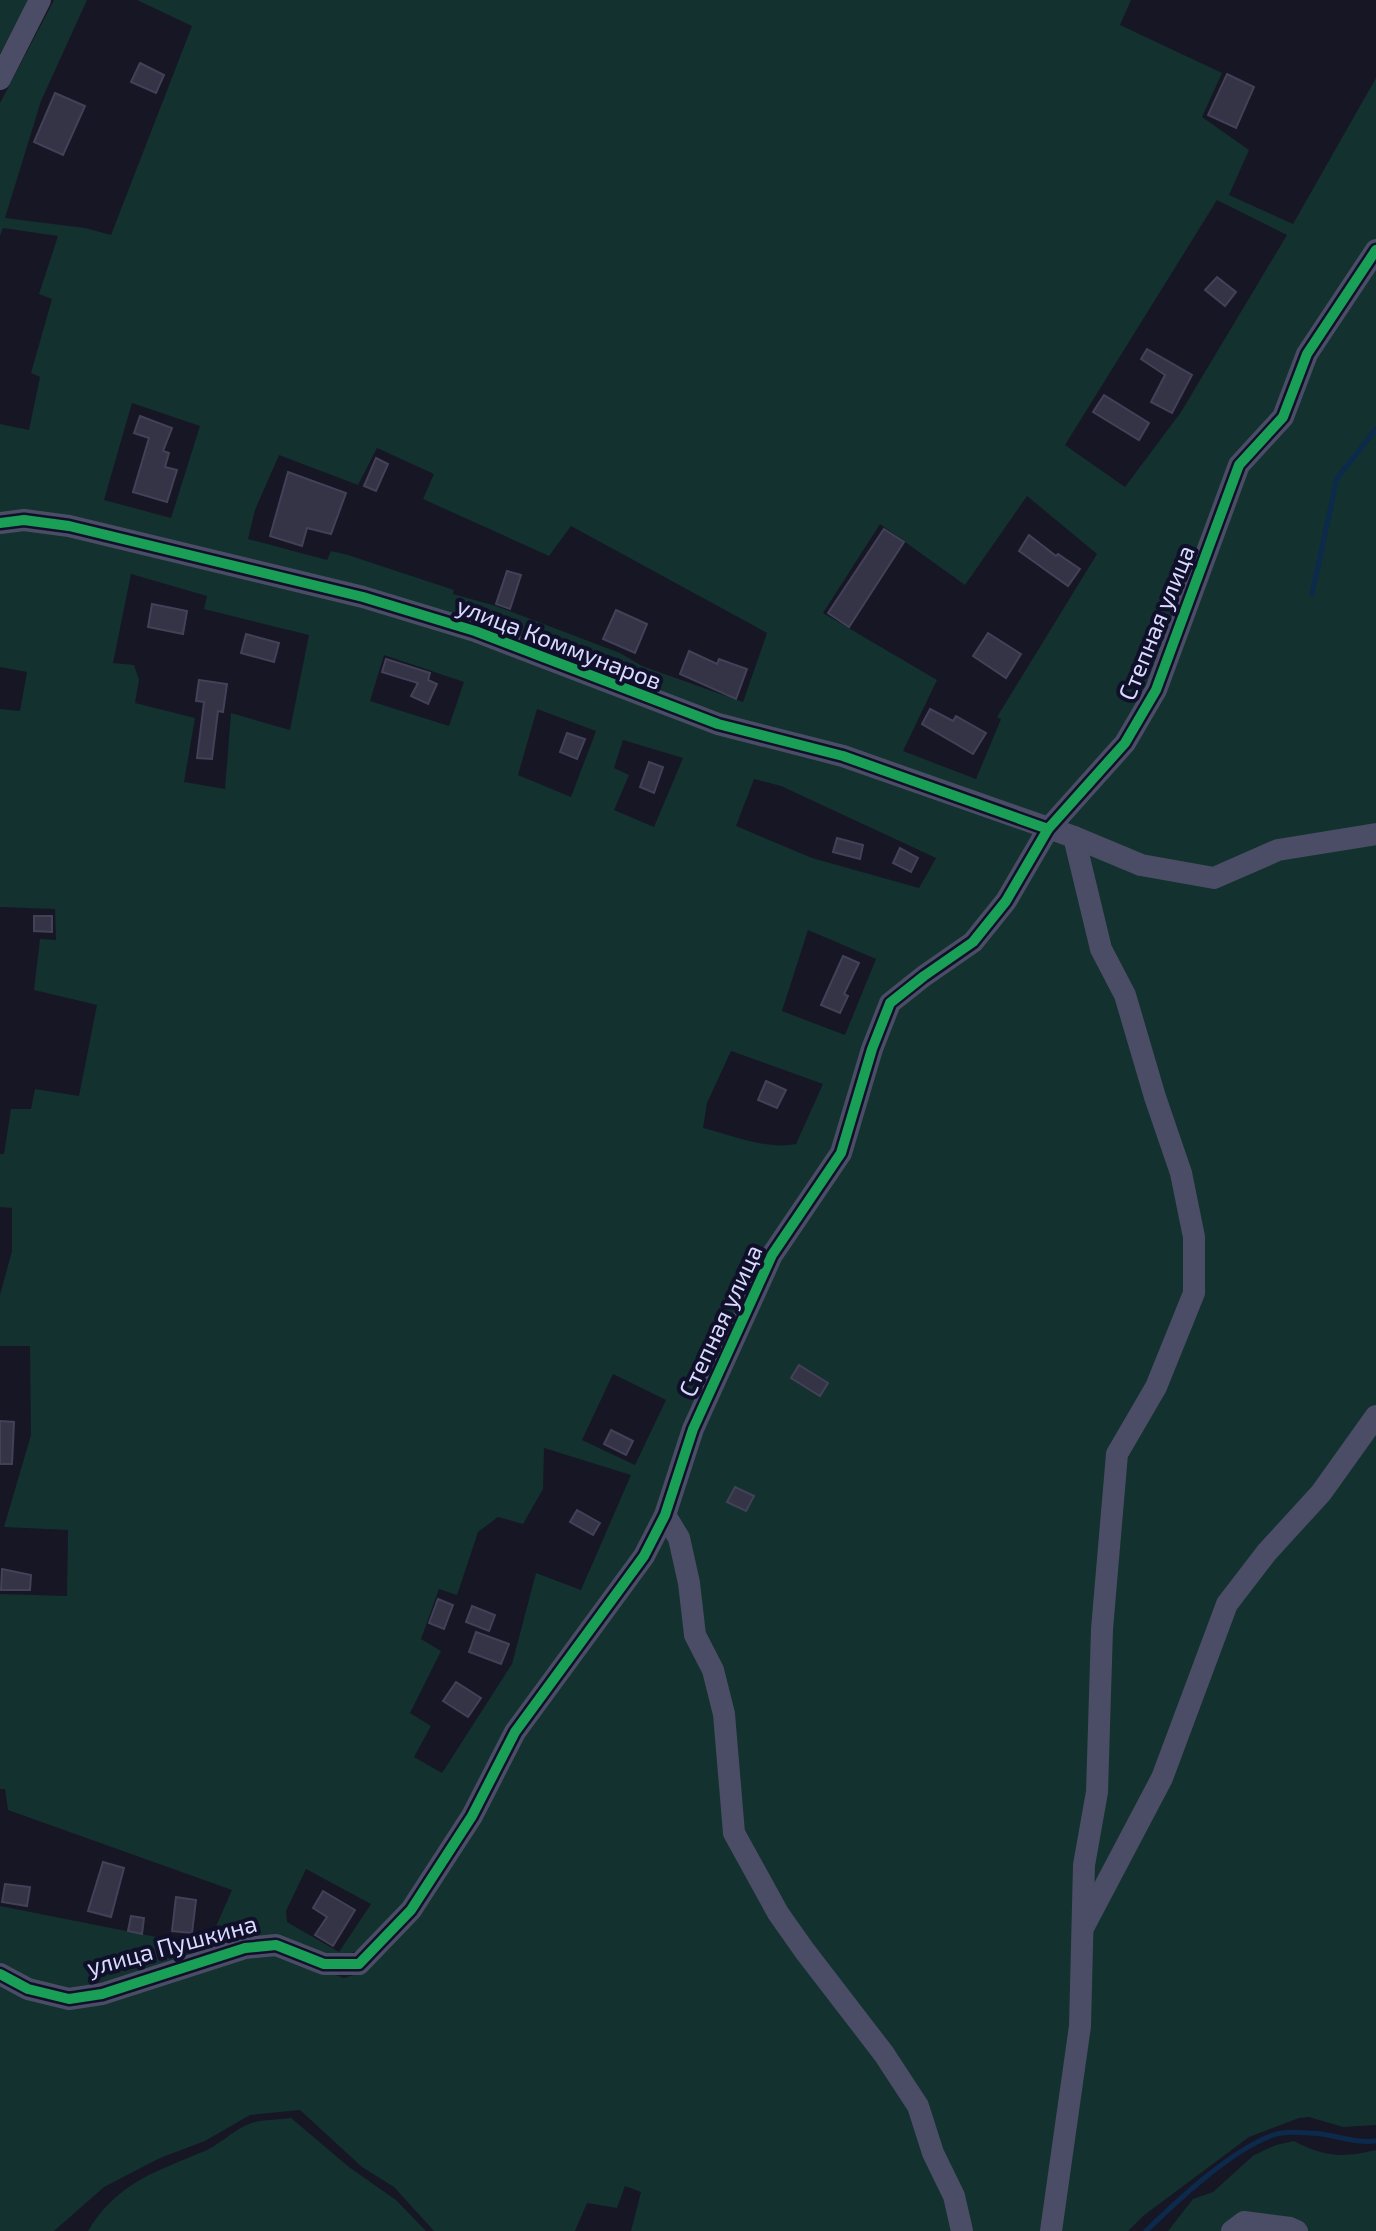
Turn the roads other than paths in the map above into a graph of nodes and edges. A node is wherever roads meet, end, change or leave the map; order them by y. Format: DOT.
graph roads {
  1 [pos="40,0"];
  2 [pos="0,79"];
  3 [pos="1376,250"];
  4 [pos="0,523"];
  5 [pos="1048,829"];
  6 [pos="1376,834"];
  7 [pos="1074,837"];
  8 [pos="1376,1416"];
  9 [pos="665,1515"];
  10 [pos="1082,1930"];
  11 [pos="359,1964"];
  12 [pos="0,1974"];
  13 [pos="962,2231"];
  14 [pos="1051,2231"];
  15 [pos="1232,2231"];
  16 [pos="1297,2231"];
  1 -- 2 [label="street"];
  3 -- 5 [label="street, Степная улица"];
  4 -- 5 [label="street, улица Коммунаров"];
  5 -- 7 [label="street, улица Коммунаров"];
  5 -- 9 [label="street, Степная улица"];
  6 -- 7 [label="street, улица Коммунаров"];
  7 -- 10 [label="street"];
  8 -- 10 [label="street"];
  9 -- 11 [label="street, Степная улица"];
  9 -- 13 [label="street"];
  10 -- 14 [label="street"];
  11 -- 12 [label="street, улица Пушкина"];
  15 -- 16 [label="street"];
}
